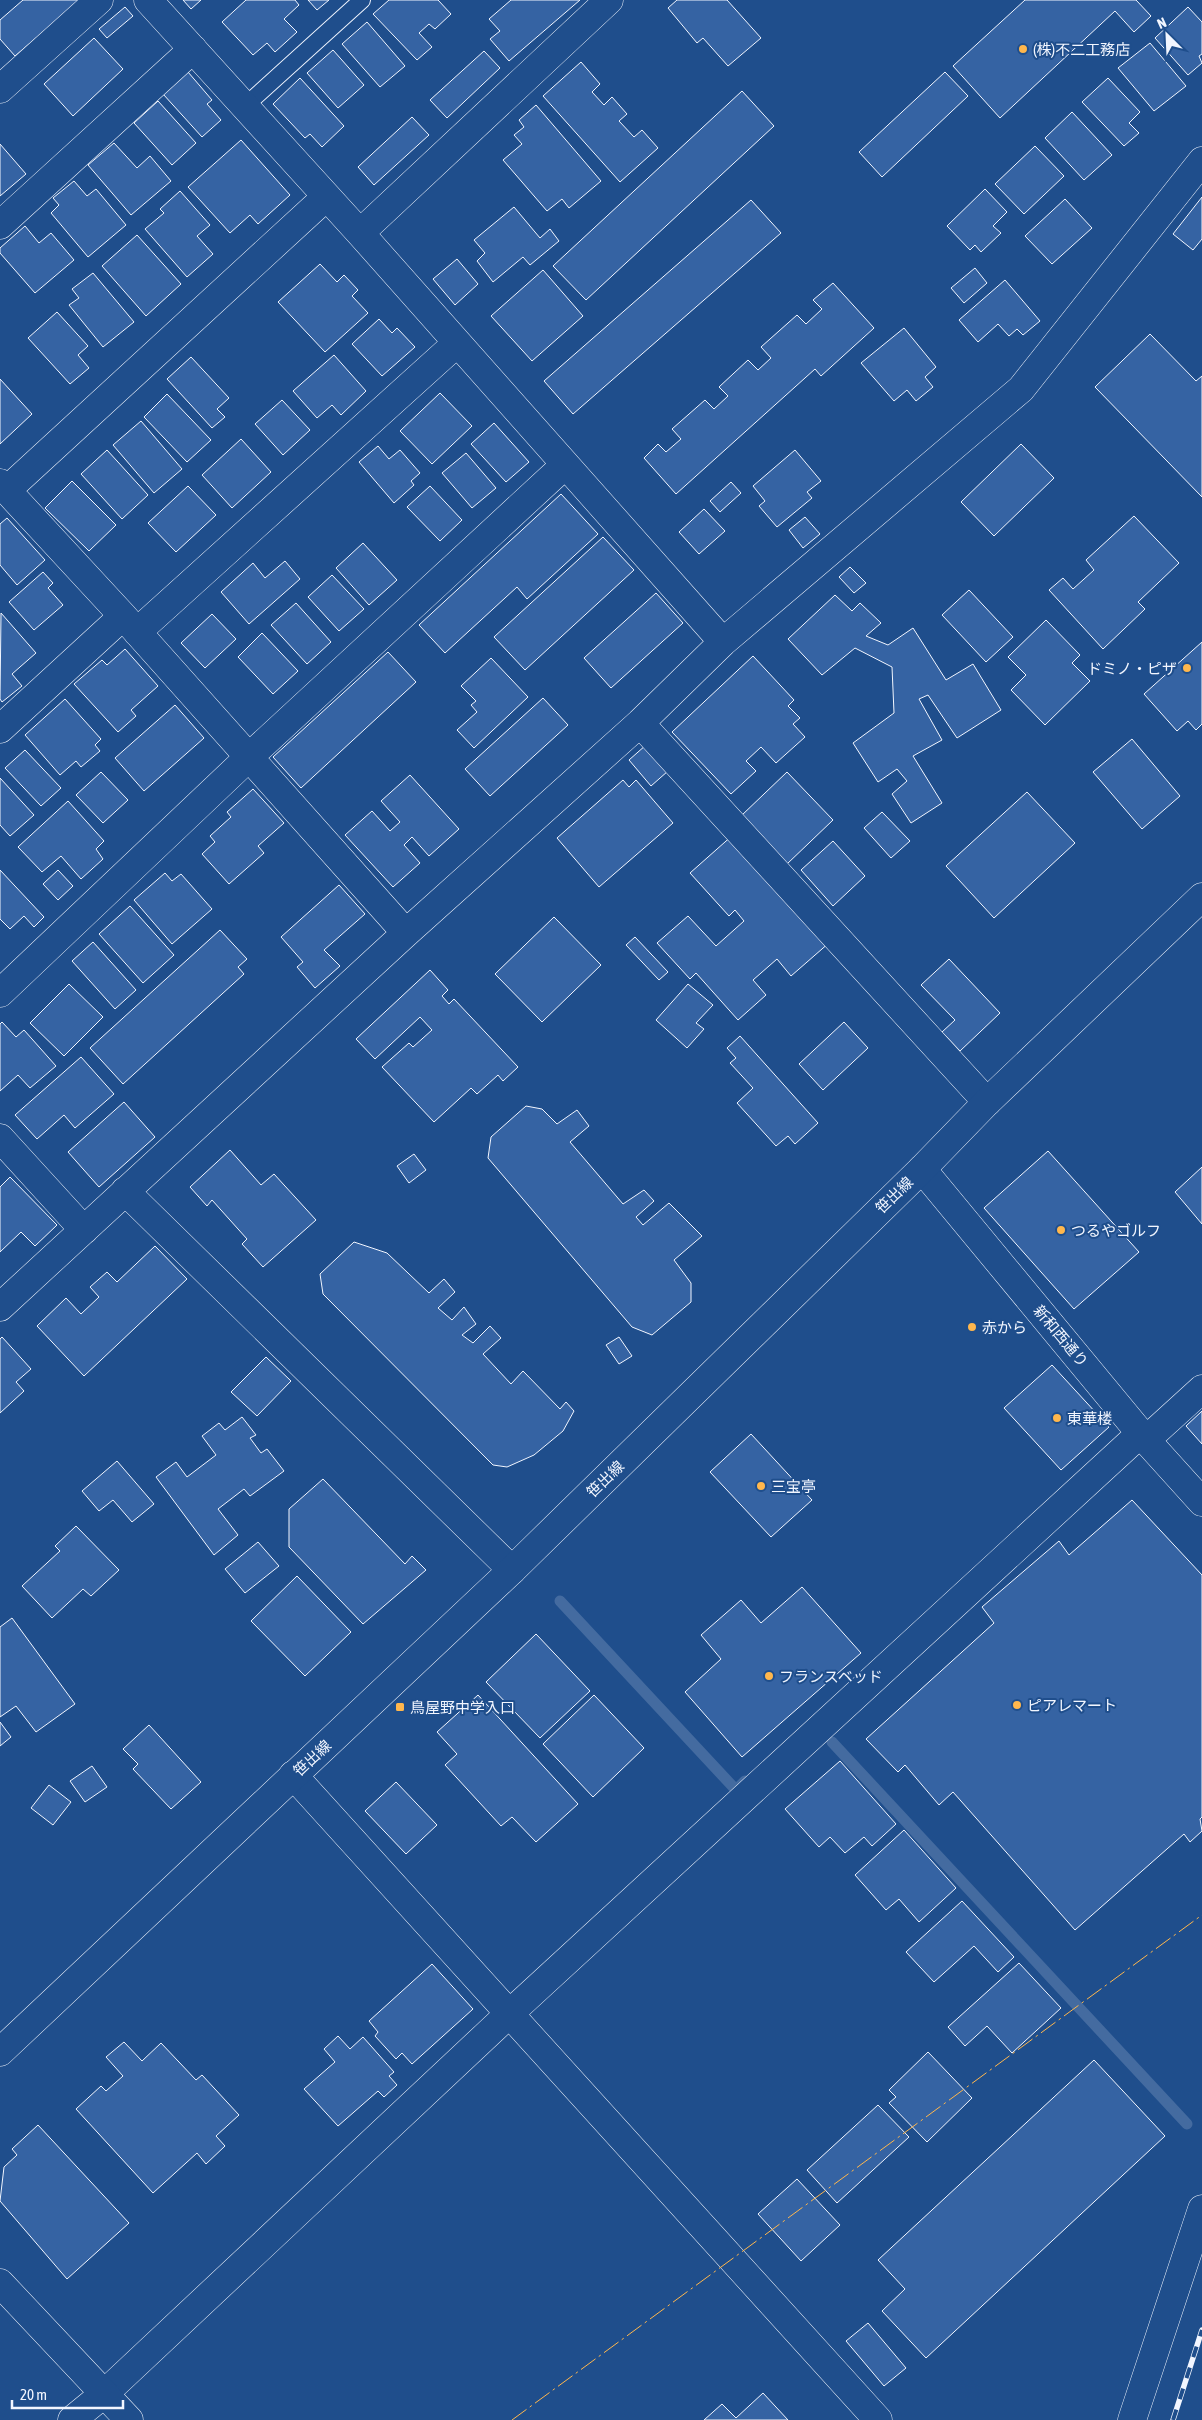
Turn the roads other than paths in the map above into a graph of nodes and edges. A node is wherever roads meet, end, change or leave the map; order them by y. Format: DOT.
graph roads {
  1 [pos="98,0"];
  2 [pos="148,0"];
  3 [pos="362,0"];
  4 [pos="609,0"];
  5 [pos="193,49"];
  6 [pos="0,89"];
  7 [pos="245,106"];
  8 [pos="1202,161"];
  9 [pos="326,196"];
  10 [pos="0,225"];
  11 [pos="360,233"];
  12 [pos="457,343"];
  13 [pos="566,465"];
  14 [pos="4,487"];
  15 [pos="130,624"];
  16 [pos="723,642"];
  17 [pos="640,723"];
  18 [pos="0,729"];
  19 [pos="249,756"];
  20 [pos="1202,897"];
  21 [pos="406,932"];
  22 [pos="0,993"];
  23 [pos="987,1102"];
  24 [pos="0,1138"];
  25 [pos="922,1168"];
  26 [pos="125,1191"];
  27 [pos="84,1230"];
  28 [pos="0,1307"];
  29 [pos="1202,1389"];
  30 [pos="1144,1437"];
  31 [pos="1202,1502"];
  32 [pos="512,1570"];
  33 [pos="293,1775"];
  34 [pos="509,2014"];
  35 [pos="0,2052"];
  36 [pos="1202,2209"];
  37 [pos="0,2283"];
  38 [pos="105,2393"];
  39 [pos="72,2420"];
  40 [pos="129,2420"];
  41 [pos="878,2420"];
  42 [pos="1132,2420"];
  1 -- 6 [label="street"];
  2 -- 5 [label="street"];
  3 -- 7 [label="lane"];
  4 -- 11 [label="street"];
  5 -- 7 [label="street"];
  5 -- 10 [label="street"];
  7 -- 9 [label="street"];
  8 -- 16 [label="street"];
  9 -- 11 [label="street"];
  9 -- 14 [label="street"];
  11 -- 12 [label="street"];
  12 -- 13 [label="street"];
  12 -- 15 [label="street"];
  13 -- 16 [label="street"];
  13 -- 19 [label="street"];
  14 -- 15 [label="street"];
  15 -- 18 [label="street"];
  15 -- 19 [label="street"];
  16 -- 17 [label="street"];
  17 -- 21 [label="street"];
  17 -- 23 [label="street"];
  19 -- 21 [label="street"];
  19 -- 22 [label="street"];
  20 -- 23 [label="street, 笹出線"];
  21 -- 26 [label="street"];
  23 -- 25 [label="street, 笹出線"];
  24 -- 27 [label="street"];
  25 -- 30 [label="street, 新和西通り"];
  25 -- 32 [label="street, 笹出線"];
  26 -- 27 [label="street"];
  26 -- 32 [label="street"];
  27 -- 28 [label="street"];
  29 -- 30 [label="street"];
  30 -- 31 [label="street, 新和西通り"];
  30 -- 34 [label="street"];
  32 -- 33 [label="street, 笹出線"];
  33 -- 34 [label="street"];
  33 -- 35 [label="street, 笹出線"];
  34 -- 38 [label="street"];
  34 -- 41 [label="street"];
  36 -- 42 [label="street"];
  37 -- 38 [label="street"];
  38 -- 39 [label="street"];
  38 -- 40 [label="street"];
}
